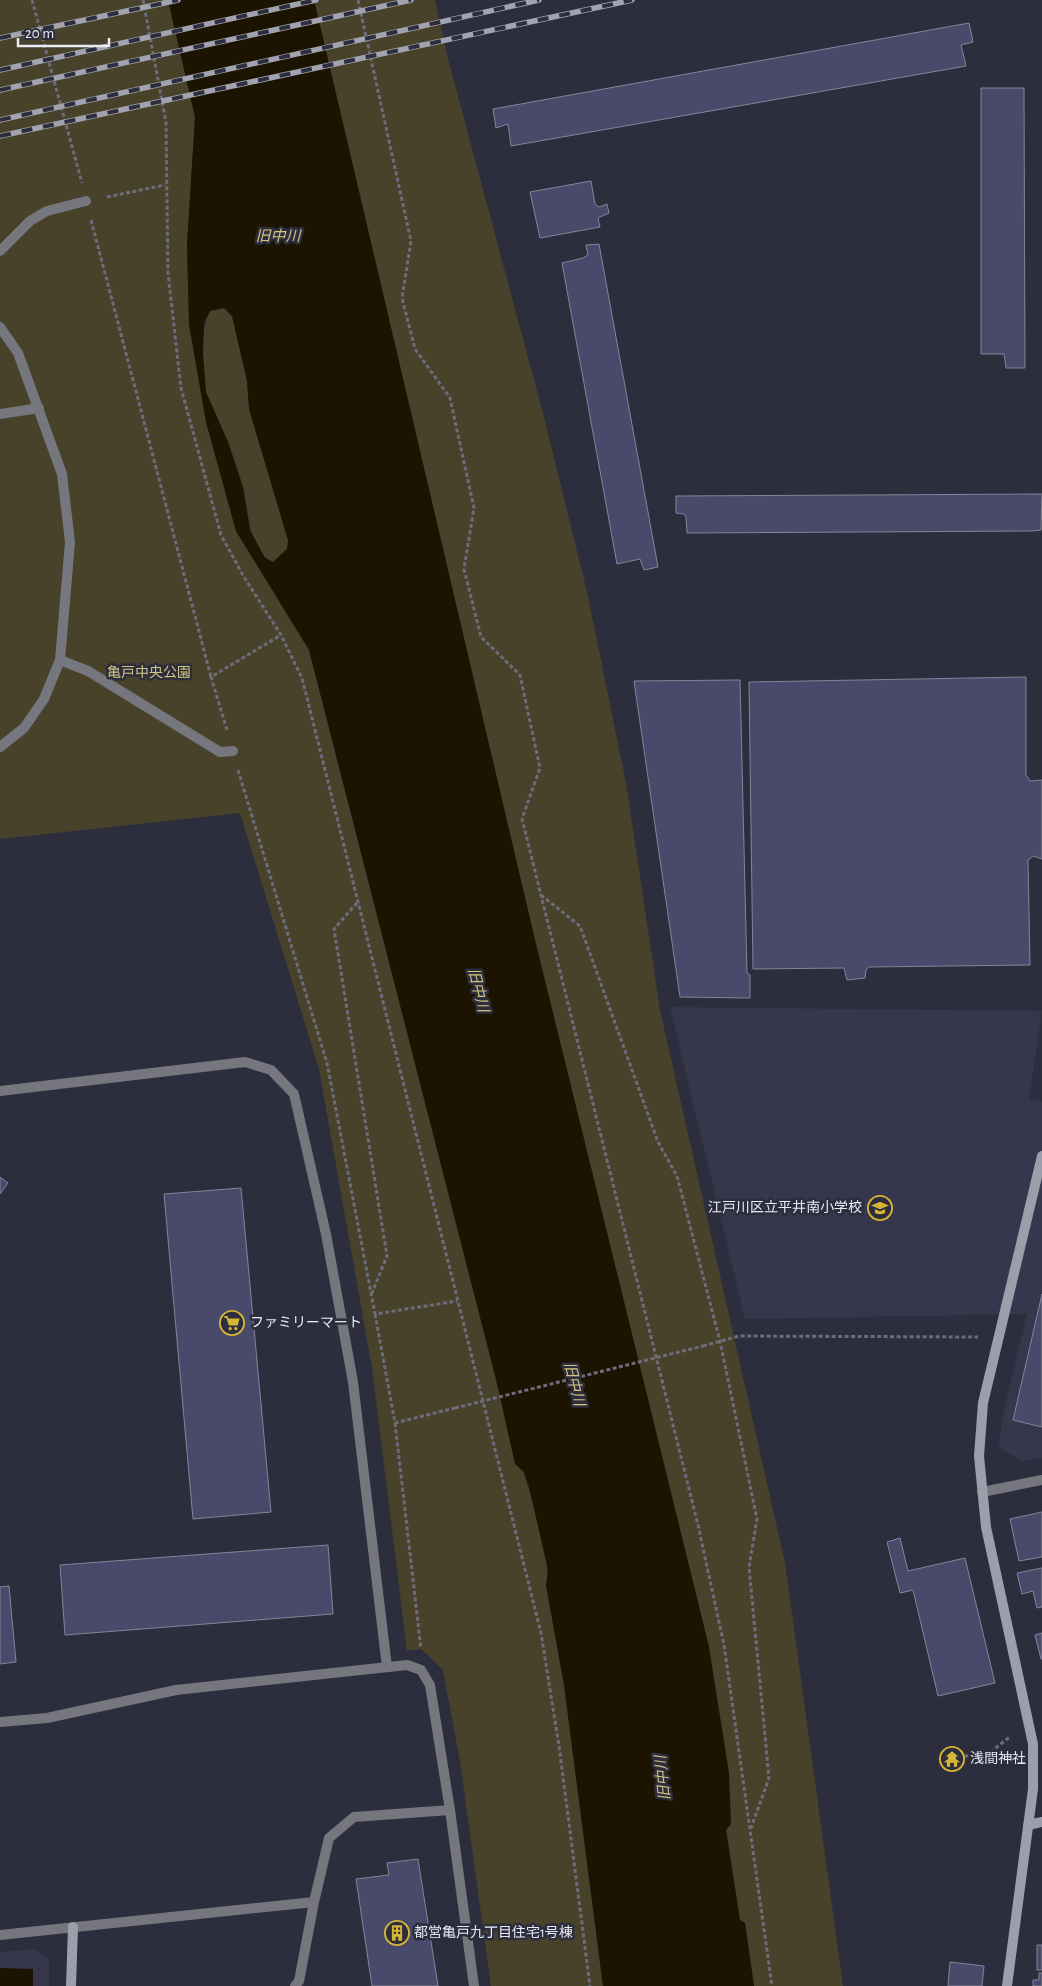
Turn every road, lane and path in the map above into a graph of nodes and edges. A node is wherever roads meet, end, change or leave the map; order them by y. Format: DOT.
graph roads {
  1 [pos="32,0"];
  2 [pos="144,0"];
  3 [pos="358,0"];
  4 [pos="165,185"];
  5 [pos="86,201"];
  6 [pos="0,251"];
  7 [pos="0,327"];
  8 [pos="39,408"];
  9 [pos="0,414"];
  10 [pos="281,635"];
  11 [pos="60,660"];
  12 [pos="211,677"];
  13 [pos="0,746"];
  14 [pos="233,751"];
  15 [pos="541,894"];
  16 [pos="358,902"];
  17 [pos="0,1091"];
  18 [pos="1042,1156"];
  19 [pos="372,1294"];
  20 [pos="457,1301"];
  21 [pos="375,1314"];
  22 [pos="999,1337"];
  23 [pos="720,1341"];
  24 [pos="395,1424"];
  25 [pos="1042,1480"];
  26 [pos="982,1492"];
  27 [pos="387,1667"];
  28 [pos="421,1670"];
  29 [pos="0,1722"];
  30 [pos="1015,1732"];
  31 [pos="965,1756"];
  32 [pos="450,1810"];
  33 [pos="1042,1822"];
  34 [pos="1028,1825"];
  35 [pos="751,1830"];
  36 [pos="314,1902"];
  37 [pos="73,1928"];
  38 [pos="0,1935"];
  39 [pos="71,1986"];
  40 [pos="295,1986"];
  41 [pos="474,1986"];
  42 [pos="590,1986"];
  43 [pos="772,1986"];
  44 [pos="1007,1986"];
  1 -- 5 [label="path"];
  2 -- 4 [label="path"];
  3 -- 15 [label="path"];
  4 -- 5 [label="path"];
  4 -- 10 [label="path"];
  5 -- 6 [label="street"];
  5 -- 12 [label="path"];
  7 -- 8 [label="street"];
  8 -- 9 [label="street"];
  8 -- 11 [label="street"];
  10 -- 12 [label="path"];
  10 -- 16 [label="path"];
  11 -- 13 [label="street"];
  11 -- 14 [label="street"];
  12 -- 14 [label="path"];
  14 -- 19 [label="path"];
  15 -- 23 [label="path"];
  15 -- 35 [label="path"];
  16 -- 19 [label="path"];
  16 -- 20 [label="path"];
  17 -- 27 [label="street"];
  18 -- 22 [label="street"];
  19 -- 21 [label="path"];
  20 -- 21 [label="path"];
  20 -- 42 [label="path"];
  21 -- 24 [label="path"];
  22 -- 23 [label="path"];
  22 -- 26 [label="street"];
  23 -- 24 [label="path, bridge"];
  23 -- 35 [label="path"];
  24 -- 28 [label="path"];
  25 -- 26 [label="street"];
  26 -- 34 [label="street"];
  27 -- 28 [label="street"];
  27 -- 29 [label="street"];
  28 -- 32 [label="street"];
  30 -- 31 [label="path"];
  32 -- 36 [label="street"];
  32 -- 41 [label="street"];
  33 -- 34 [label="street"];
  34 -- 44 [label="street"];
  35 -- 43 [label="path"];
  36 -- 37 [label="street"];
  36 -- 40 [label="street"];
  37 -- 38 [label="street"];
  37 -- 39 [label="street"];
}
